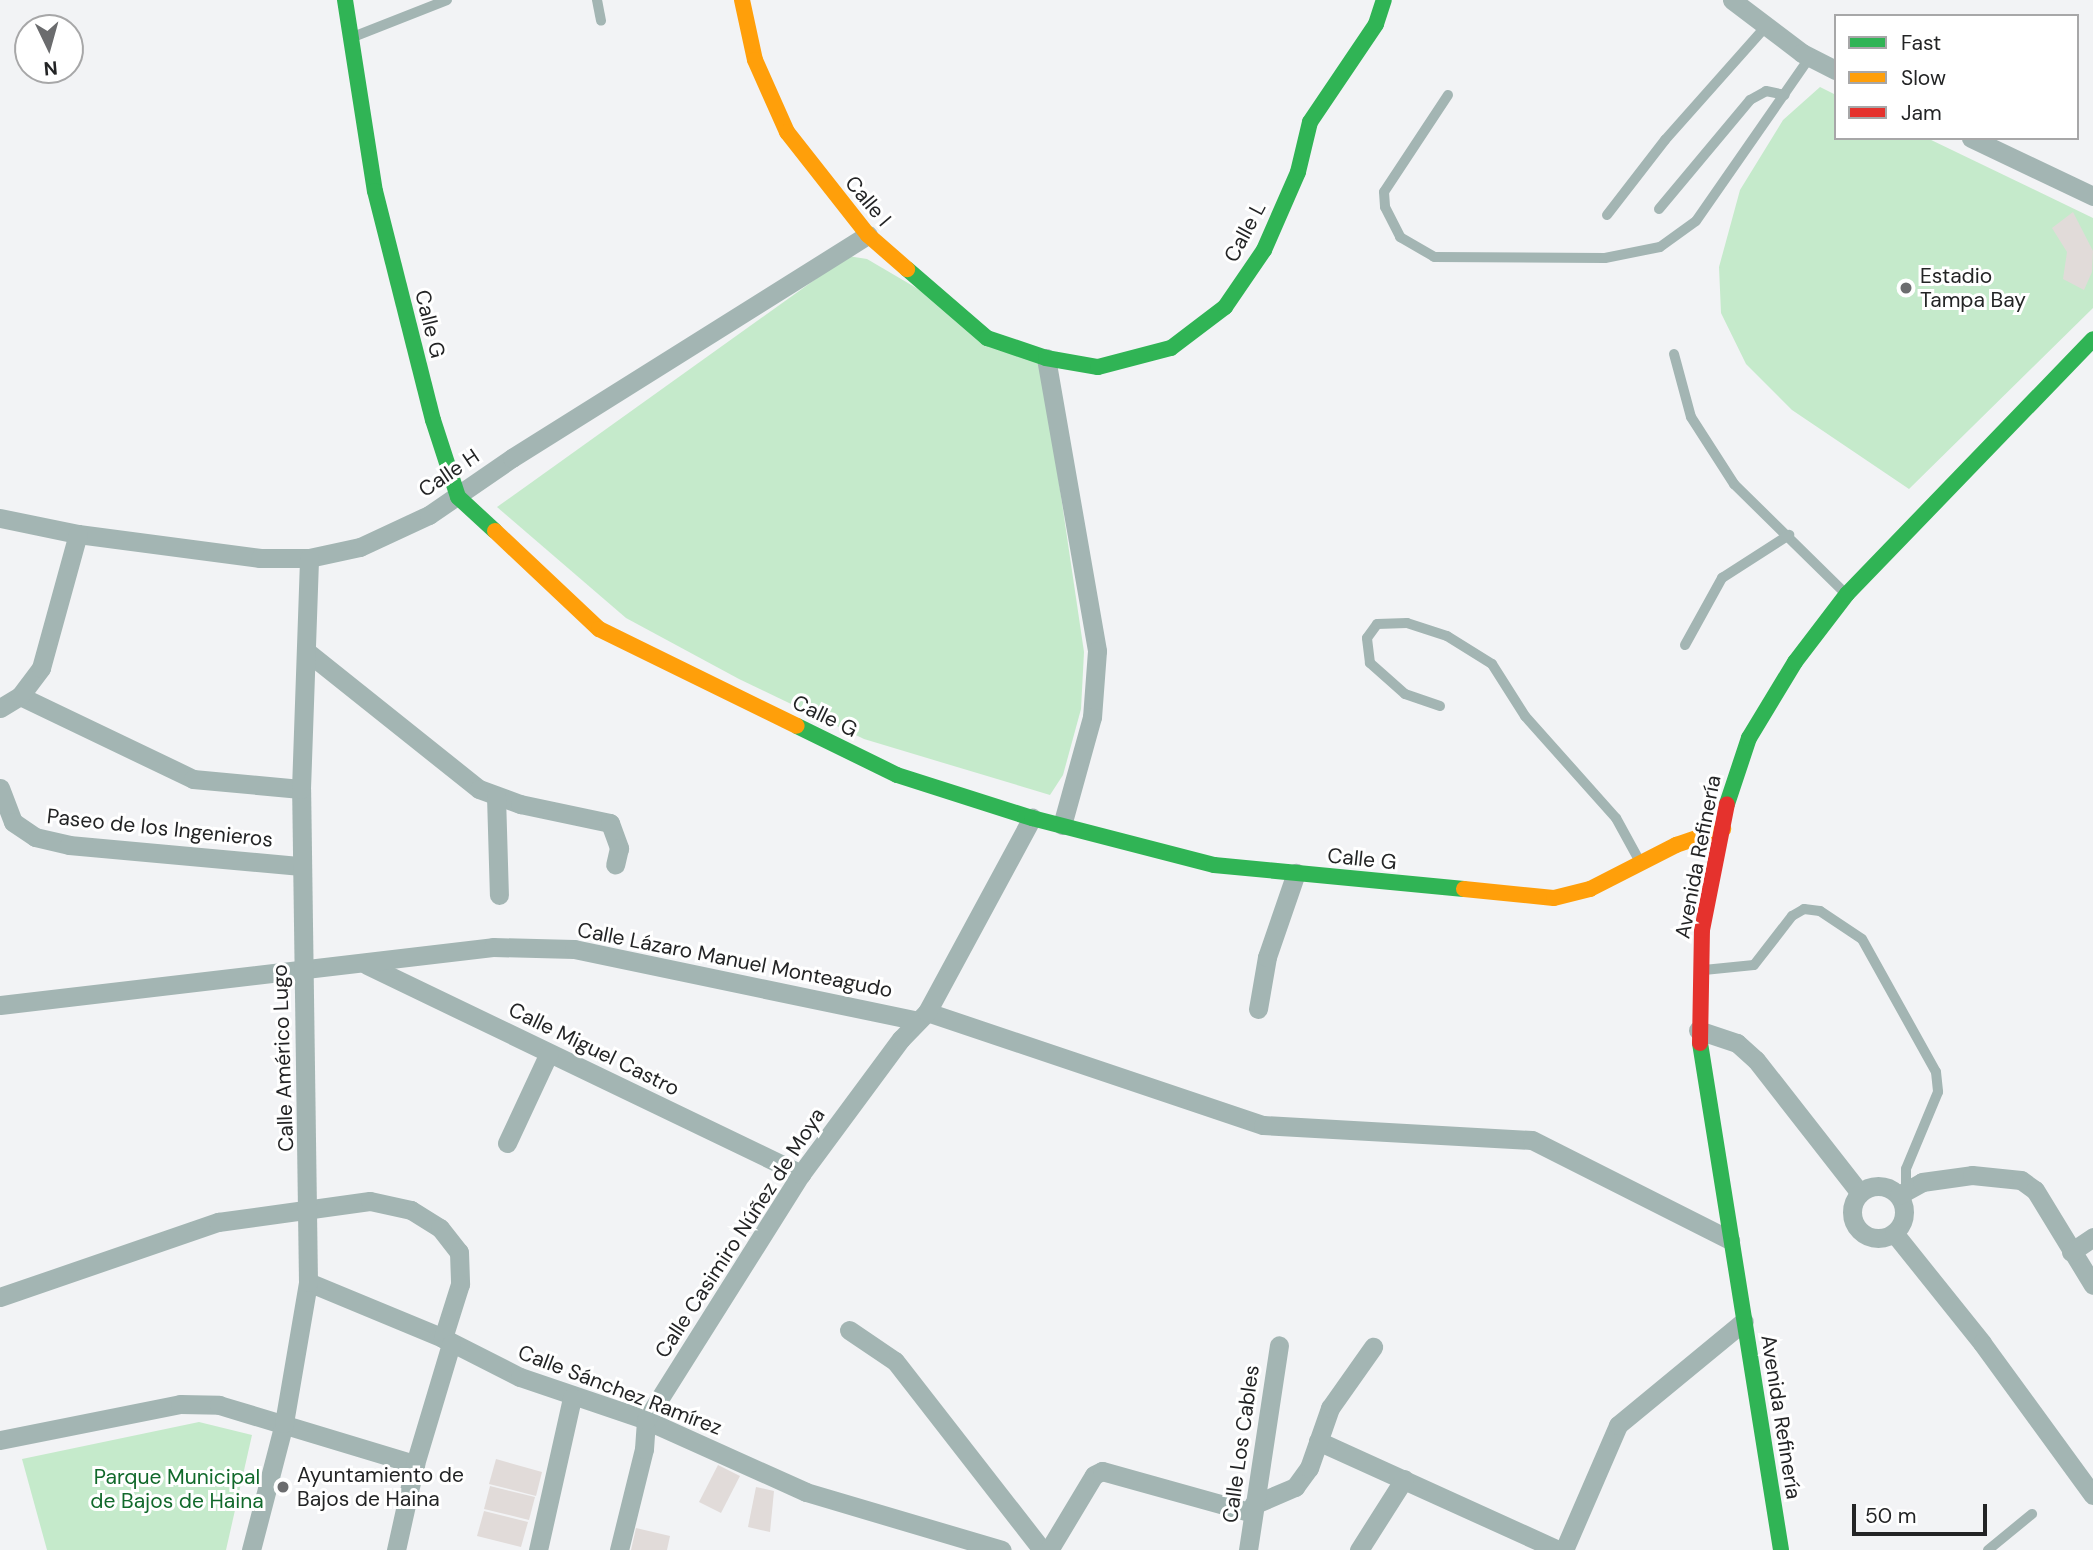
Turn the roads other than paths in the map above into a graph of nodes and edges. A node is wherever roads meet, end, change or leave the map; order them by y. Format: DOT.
graph roads {
  1 [pos="345,0"];
  2 [pos="447,0"];
  3 [pos="597,0"];
  4 [pos="742,0"];
  5 [pos="1384,0"];
  6 [pos="1732,0"];
  7 [pos="601,21"];
  8 [pos="1767,25"];
  9 [pos="351,38"];
  10 [pos="1810,57"];
  11 [pos="1834,69"];
  12 [pos="1785,94"];
  13 [pos="1448,95"];
  14 [pos="1974,140"];
  15 [pos="2093,196"];
  16 [pos="1659,209"];
  17 [pos="1607,215"];
  18 [pos="867,235"];
  19 [pos="2093,339"];
  20 [pos="1674,354"];
  21 [pos="1046,358"];
  22 [pos="458,497"];
  23 [pos="0,518"];
  24 [pos="78,534"];
  25 [pos="1789,535"];
  26 [pos="309,558"];
  27 [pos="1847,594"];
  28 [pos="1685,645"];
  29 [pos="306,651"];
  30 [pos="20,696"];
  31 [pos="1440,706"];
  32 [pos="0,708"];
  33 [pos="0,788"];
  34 [pos="301,789"];
  35 [pos="496,796"];
  36 [pos="1032,818"];
  37 [pos="1062,825"];
  38 [pos="1723,829"];
  39 [pos="1641,863"];
  40 [pos="615,865"];
  41 [pos="301,866"];
  42 [pos="1296,873"];
  43 [pos="499,895"];
  44 [pos="367,965"];
  45 [pos="302,967"];
  46 [pos="1700,970"];
  47 [pos="0,1005"];
  48 [pos="1258,1009"];
  49 [pos="922,1017"];
  50 [pos="1698,1030"];
  51 [pos="549,1053"];
  52 [pos="507,1143"];
  53 [pos="801,1174"];
  54 [pos="1860,1193"];
  55 [pos="1902,1194"];
  56 [pos="310,1206"];
  57 [pos="1894,1233"];
  58 [pos="2093,1237"];
  59 [pos="1730,1240"];
  60 [pos="2071,1252"];
  61 [pos="308,1282"];
  62 [pos="2093,1285"];
  63 [pos="0,1297"];
  64 [pos="1744,1321"];
  65 [pos="849,1330"];
  66 [pos="447,1341"];
  67 [pos="1279,1345"];
  68 [pos="1373,1348"];
  69 [pos="572,1398"];
  70 [pos="646,1420"];
  71 [pos="284,1423"];
  72 [pos="0,1440"];
  73 [pos="1318,1441"];
  74 [pos="415,1464"];
  75 [pos="1404,1479"];
  76 [pos="2093,1495"];
  77 [pos="1253,1509"];
  78 [pos="2032,1514"];
  79 [pos="251,1550"];
  80 [pos="396,1550"];
  81 [pos="538,1550"];
  82 [pos="619,1550"];
  83 [pos="1002,1550"];
  84 [pos="1042,1550"];
  85 [pos="1049,1550"];
  86 [pos="1248,1550"];
  87 [pos="1359,1550"];
  88 [pos="1558,1550"];
  89 [pos="1564,1550"];
  90 [pos="1781,1550"];
  91 [pos="1989,1550"];
  1 -- 9 [label="street, Calle G"];
  2 -- 9 [label="lane"];
  3 -- 7 [label="lane"];
  4 -- 18 [label="street, Calle I"];
  5 -- 21 [label="street, Calle L"];
  6 -- 8 [label="street"];
  8 -- 10 [label="street"];
  8 -- 17 [label="lane"];
  9 -- 22 [label="street, Calle G"];
  10 -- 11 [label="street"];
  10 -- 12 [label="lane"];
  12 -- 13 [label="lane"];
  12 -- 16 [label="lane"];
  14 -- 15 [label="street"];
  18 -- 21 [label="street, Calle I"];
  18 -- 22 [label="street, Calle H"];
  19 -- 27 [label="street, Avenida Refinería"];
  20 -- 25 [label="lane"];
  21 -- 37 [label="street"];
  22 -- 26 [label="street, Calle H"];
  22 -- 36 [label="street, Calle G"];
  23 -- 24 [label="street, Calle H"];
  24 -- 26 [label="street, Calle H"];
  24 -- 30 [label="street"];
  25 -- 27 [label="lane"];
  25 -- 28 [label="lane"];
  26 -- 29 [label="street, Calle Américo Lugo"];
  27 -- 38 [label="street, Avenida Refinería"];
  29 -- 34 [label="street, Calle Américo Lugo"];
  29 -- 35 [label="street"];
  30 -- 32 [label="street"];
  30 -- 34 [label="street"];
  31 -- 39 [label="lane"];
  33 -- 41 [label="street, Paseo de los Ingenieros"];
  34 -- 41 [label="street, Calle Américo Lugo"];
  35 -- 40 [label="street"];
  35 -- 43 [label="street"];
  36 -- 37 [label="street, Calle G"];
  36 -- 49 [label="street, Calle Casimiro Núñez de Moya"];
  37 -- 42 [label="street, Calle G"];
  38 -- 39 [label="street, Calle G"];
  38 -- 46 [label="street, Avenida Refinería"];
  39 -- 42 [label="street, Calle G"];
  41 -- 45 [label="street, Calle Américo Lugo"];
  42 -- 48 [label="street"];
  44 -- 45 [label="street, Calle Lázaro Manuel Monteagudo"];
  44 -- 49 [label="street, Calle Lázaro Manuel Monteagudo"];
  44 -- 51 [label="street, Calle Miguel Castro"];
  45 -- 47 [label="street, Calle Lázaro Manuel Monteagudo"];
  45 -- 56 [label="street, Calle Américo Lugo"];
  46 -- 50 [label="street, Avenida Refinería"];
  46 -- 55 [label="lane"];
  49 -- 53 [label="street, Calle Casimiro Núñez de Moya"];
  49 -- 59 [label="street, Calle Lázaro Manuel Monteagudo"];
  50 -- 54 [label="street"];
  50 -- 59 [label="street, Avenida Refinería"];
  51 -- 52 [label="street"];
  51 -- 53 [label="street, Calle Miguel Castro"];
  53 -- 70 [label="street, Calle Casimiro Núñez de Moya"];
  54 -- 55 [label="street"];
  54 -- 57 [label="street"];
  55 -- 57 [label="street"];
  55 -- 60 [label="street"];
  56 -- 61 [label="street, Calle Américo Lugo"];
  56 -- 63 [label="street"];
  56 -- 66 [label="street"];
  57 -- 76 [label="street"];
  58 -- 60 [label="street"];
  59 -- 64 [label="street, Avenida Refinería"];
  60 -- 62 [label="street"];
  61 -- 66 [label="street, Calle Sánchez Ramírez"];
  61 -- 71 [label="street, Calle Américo Lugo"];
  64 -- 89 [label="street"];
  64 -- 90 [label="street, Avenida Refinería"];
  65 -- 84 [label="street"];
  66 -- 69 [label="street, Calle Sánchez Ramírez"];
  66 -- 74 [label="street"];
  67 -- 77 [label="street, Calle Los Cables"];
  68 -- 73 [label="street"];
  69 -- 70 [label="street, Calle Sánchez Ramírez"];
  69 -- 81 [label="street"];
  70 -- 82 [label="street, Calle Casimiro Núñez de Moya"];
  70 -- 83 [label="street, Calle Sánchez Ramírez"];
  71 -- 72 [label="street"];
  71 -- 74 [label="street"];
  71 -- 79 [label="street, Calle Américo Lugo"];
  73 -- 75 [label="street"];
  73 -- 77 [label="street"];
  74 -- 80 [label="street"];
  75 -- 87 [label="street"];
  75 -- 88 [label="street"];
  77 -- 85 [label="street"];
  77 -- 86 [label="street, Calle Los Cables"];
  78 -- 91 [label="lane"];
}
